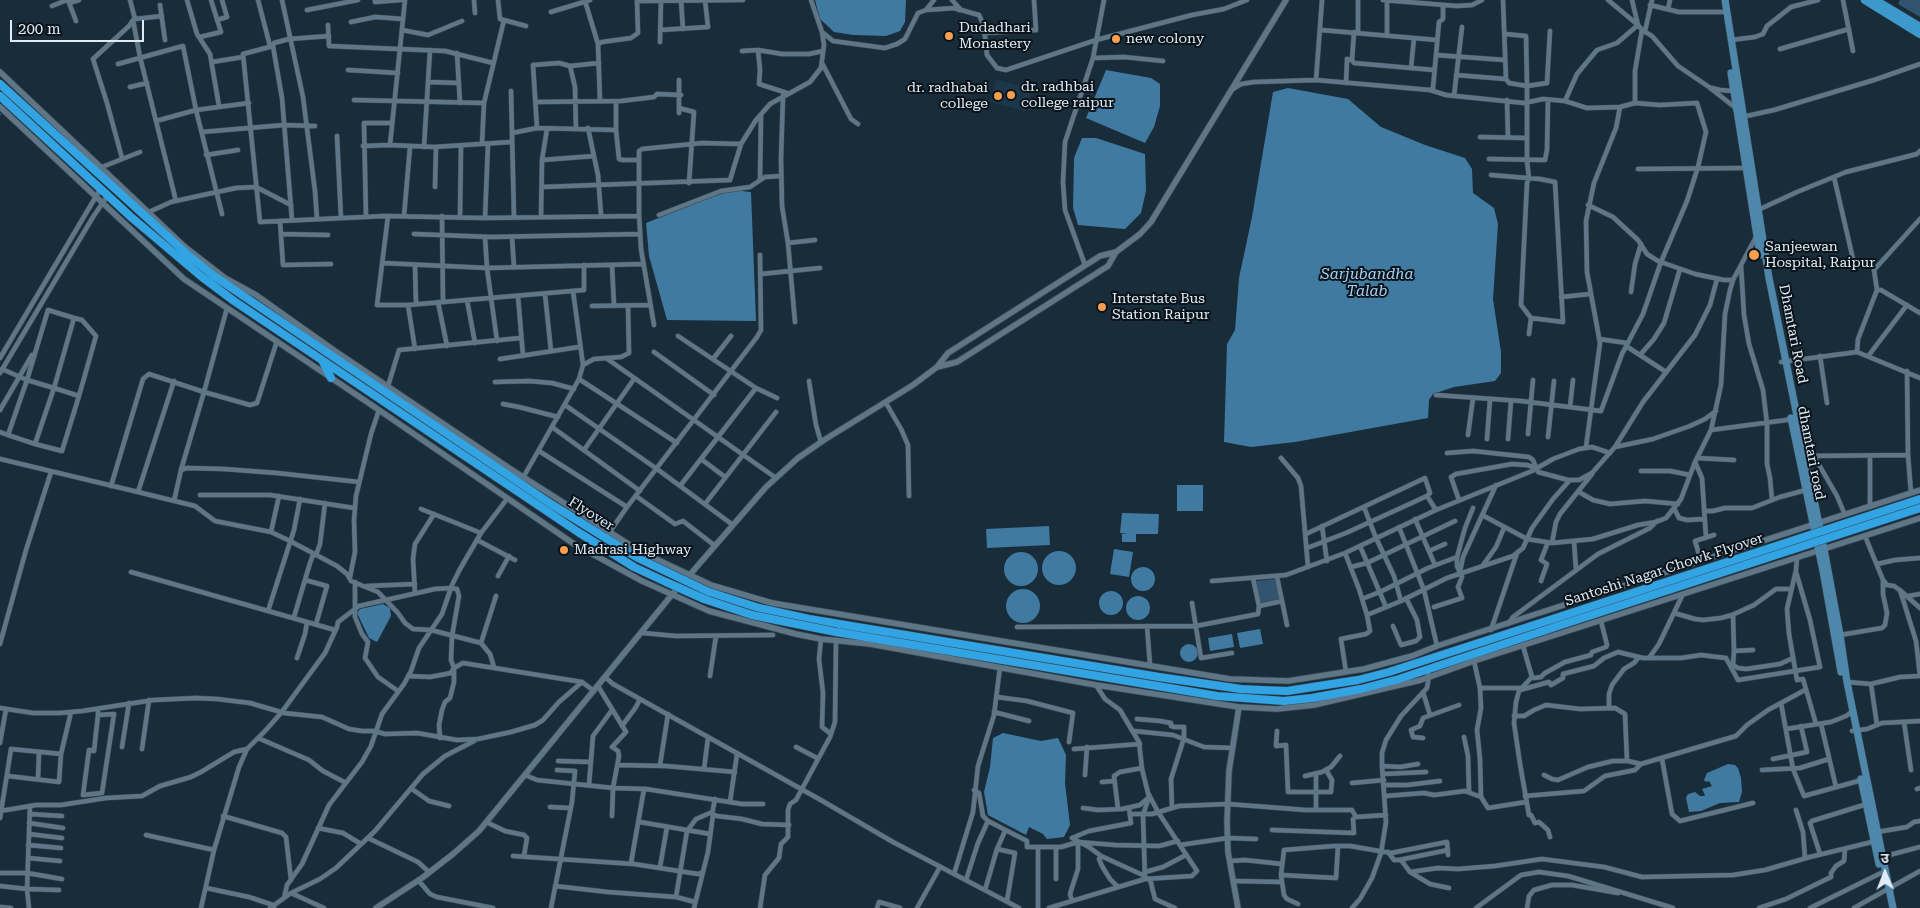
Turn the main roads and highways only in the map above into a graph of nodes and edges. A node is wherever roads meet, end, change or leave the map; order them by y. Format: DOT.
graph roads {
  1 [pos="1721,0"];
  2 [pos="1725,0"];
  3 [pos="1865,0"];
  4 [pos="1882,4"];
  5 [pos="1920,26"];
  6 [pos="1920,34"];
  7 [pos="0,84"];
  8 [pos="0,96"];
  9 [pos="1740,112"];
  10 [pos="1748,168"];
  11 [pos="1759,235"];
  12 [pos="315,345"];
  13 [pos="327,346"];
  14 [pos="322,360"];
  15 [pos="331,378"];
  16 [pos="1794,419"];
  17 [pos="1920,498"];
  18 [pos="1920,508"];
  19 [pos="1816,524"];
  20 [pos="1821,550"];
  21 [pos="1563,620"];
  22 [pos="888,622"];
  23 [pos="837,628"];
  24 [pos="886,631"];
  25 [pos="870,641"];
  26 [pos="1412,656"];
  27 [pos="1416,664"];
  28 [pos="1851,713"];
  29 [pos="1876,838"];
  30 [pos="1887,889"];
  31 [pos="1888,908"];
  32 [pos="1893,908"];
  1 -- 9 [label="main road, dhamtari road"];
  2 -- 9 [label="main road"];
  3 -- 4 [label="main road"];
  4 -- 5 [label="main road"];
  4 -- 6 [label="main road"];
  7 -- 12 [label="highway, Flyover"];
  8 -- 14 [label="highway, Flyover"];
  9 -- 10 [label="main road, dhamtari road"];
  10 -- 11 [label="main road, dhamtari road"];
  10 -- 11 [label="main road"];
  11 -- 16 [label="main road, dhamtari road"];
  12 -- 13 [label="highway"];
  12 -- 23 [label="highway, Flyover, bridge"];
  14 -- 15 [label="highway"];
  14 -- 23 [label="highway, Flyover, bridge"];
  16 -- 19 [label="main road, Dhamtari Road"];
  16 -- 19 [label="main road, dhamtari road"];
  17 -- 21 [label="highway, Santoshi Nagar Chowk Flyover, bridge"];
  18 -- 21 [label="highway, Santoshi Nagar Chowk Flyover, bridge"];
  19 -- 20 [label="main road"];
  20 -- 28 [label="main road"];
  20 -- 28 [label="main road"];
  21 -- 25 [label="highway, Santoshi Nagar Chowk Flyover"];
  21 -- 27 [label="highway, Santoshi Nagar Chowk Flyover"];
  22 -- 24 [label="highway"];
  23 -- 24 [label="highway, Flyover"];
  23 -- 25 [label="highway, Flyover"];
  24 -- 27 [label="highway, Santoshi Nagar Chowk Flyover"];
  26 -- 27 [label="highway"];
  28 -- 29 [label="main road"];
  29 -- 30 [label="main road"];
  29 -- 30 [label="main road"];
  30 -- 31 [label="main road"];
  30 -- 32 [label="main road"];
}
